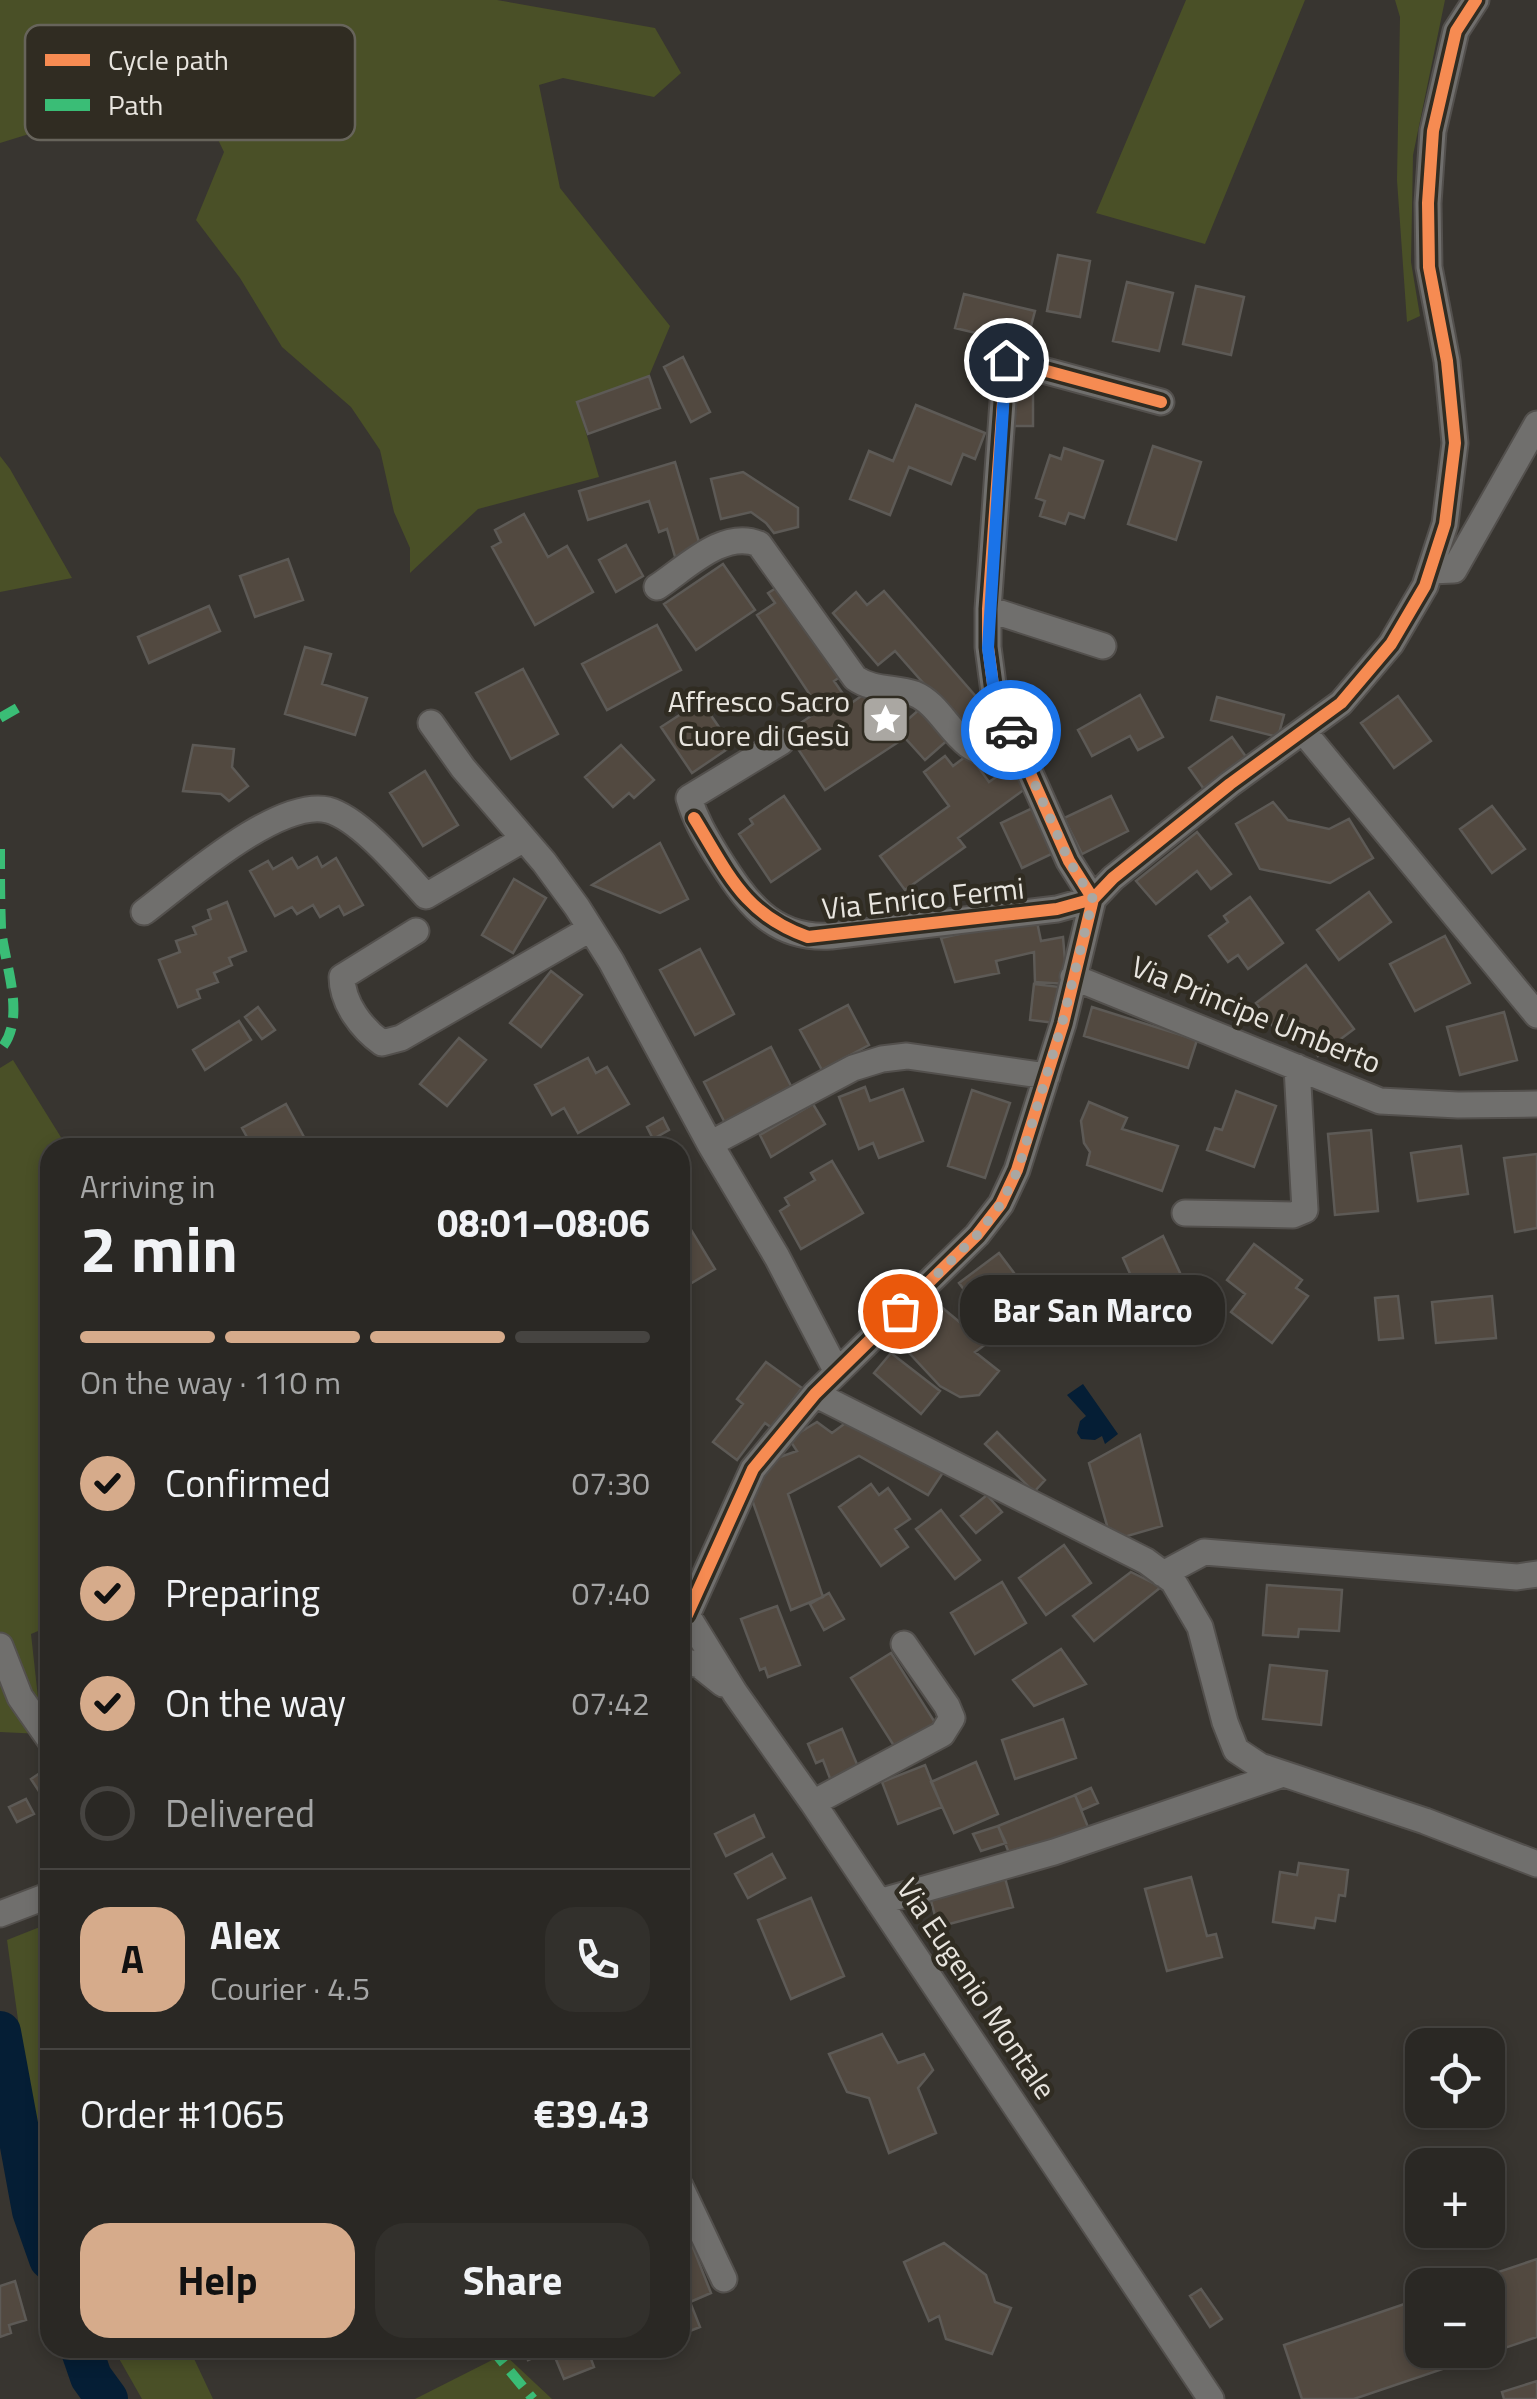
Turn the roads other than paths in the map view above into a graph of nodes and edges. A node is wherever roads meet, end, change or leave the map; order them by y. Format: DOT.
graph roads {
  1 [pos="1452,0"];
  2 [pos="1476,0"];
  3 [pos="1456,31"];
  4 [pos="1161,402"];
  5 [pos="1537,424"];
  6 [pos="1430,571"];
  7 [pos="658,587"];
  8 [pos="988,610"];
  9 [pos="1102,646"];
  10 [pos="430,724"];
  11 [pos="1303,731"];
  12 [pos="781,742"];
  13 [pos="1017,743"];
  14 [pos="524,839"];
  15 [pos="1093,899"];
  16 [pos="144,912"];
  17 [pos="590,929"];
  18 [pos="416,930"];
  19 [pos="1073,977"];
  20 [pos="1537,1015"];
  21 [pos="1297,1067"];
  22 [pos="1047,1076"];
  23 [pos="1537,1104"];
  24 [pos="710,1144"];
  25 [pos="1185,1214"];
  26 [pos="837,1372"];
  27 [pos="815,1394"];
  28 [pos="1163,1574"];
  29 [pos="1537,1574"];
  30 [pos="690,1603"];
  31 [pos="690,1625"];
  32 [pos="904,1644"];
  33 [pos="0,1646"];
  34 [pos="690,1663"];
  35 [pos="736,1693"];
  36 [pos="40,1726"];
  37 [pos="1283,1774"];
  38 [pos="812,1803"];
  39 [pos="1537,1864"];
  40 [pos="39,1900"];
  41 [pos="879,1902"];
  42 [pos="0,1914"];
  43 [pos="690,2207"];
  44 [pos="724,2279"];
  45 [pos="1211,2399"];
  1 -- 3 [label="street"];
  2 -- 3 [label="street"];
  3 -- 6 [label="street"];
  4 -- 8 [label="street"];
  5 -- 6 [label="street"];
  6 -- 11 [label="street"];
  7 -- 13 [label="street"];
  8 -- 9 [label="street"];
  8 -- 13 [label="street"];
  10 -- 14 [label="street"];
  11 -- 15 [label="street"];
  11 -- 20 [label="street"];
  12 -- 15 [label="street, Via Enrico Fermi"];
  13 -- 15 [label="street"];
  14 -- 16 [label="street"];
  14 -- 17 [label="street"];
  15 -- 19 [label="street"];
  17 -- 18 [label="street"];
  17 -- 24 [label="street"];
  19 -- 21 [label="street, Via Principe Umberto"];
  19 -- 22 [label="street"];
  21 -- 23 [label="street, Via Principe Umberto"];
  21 -- 25 [label="street"];
  22 -- 24 [label="street"];
  22 -- 26 [label="street"];
  24 -- 26 [label="street"];
  26 -- 27 [label="street"];
  27 -- 28 [label="street"];
  27 -- 30 [label="street"];
  28 -- 29 [label="street"];
  28 -- 37 [label="street"];
  31 -- 35 [label="street, Via Eugenio Montale"];
  32 -- 38 [label="street"];
  33 -- 36 [label="street"];
  34 -- 35 [label="street"];
  35 -- 38 [label="street, Via Eugenio Montale"];
  37 -- 39 [label="street"];
  37 -- 41 [label="street"];
  38 -- 41 [label="street, Via Eugenio Montale"];
  40 -- 42 [label="street"];
  41 -- 45 [label="street, Via Eugenio Montale"];
  43 -- 44 [label="street"];
}
